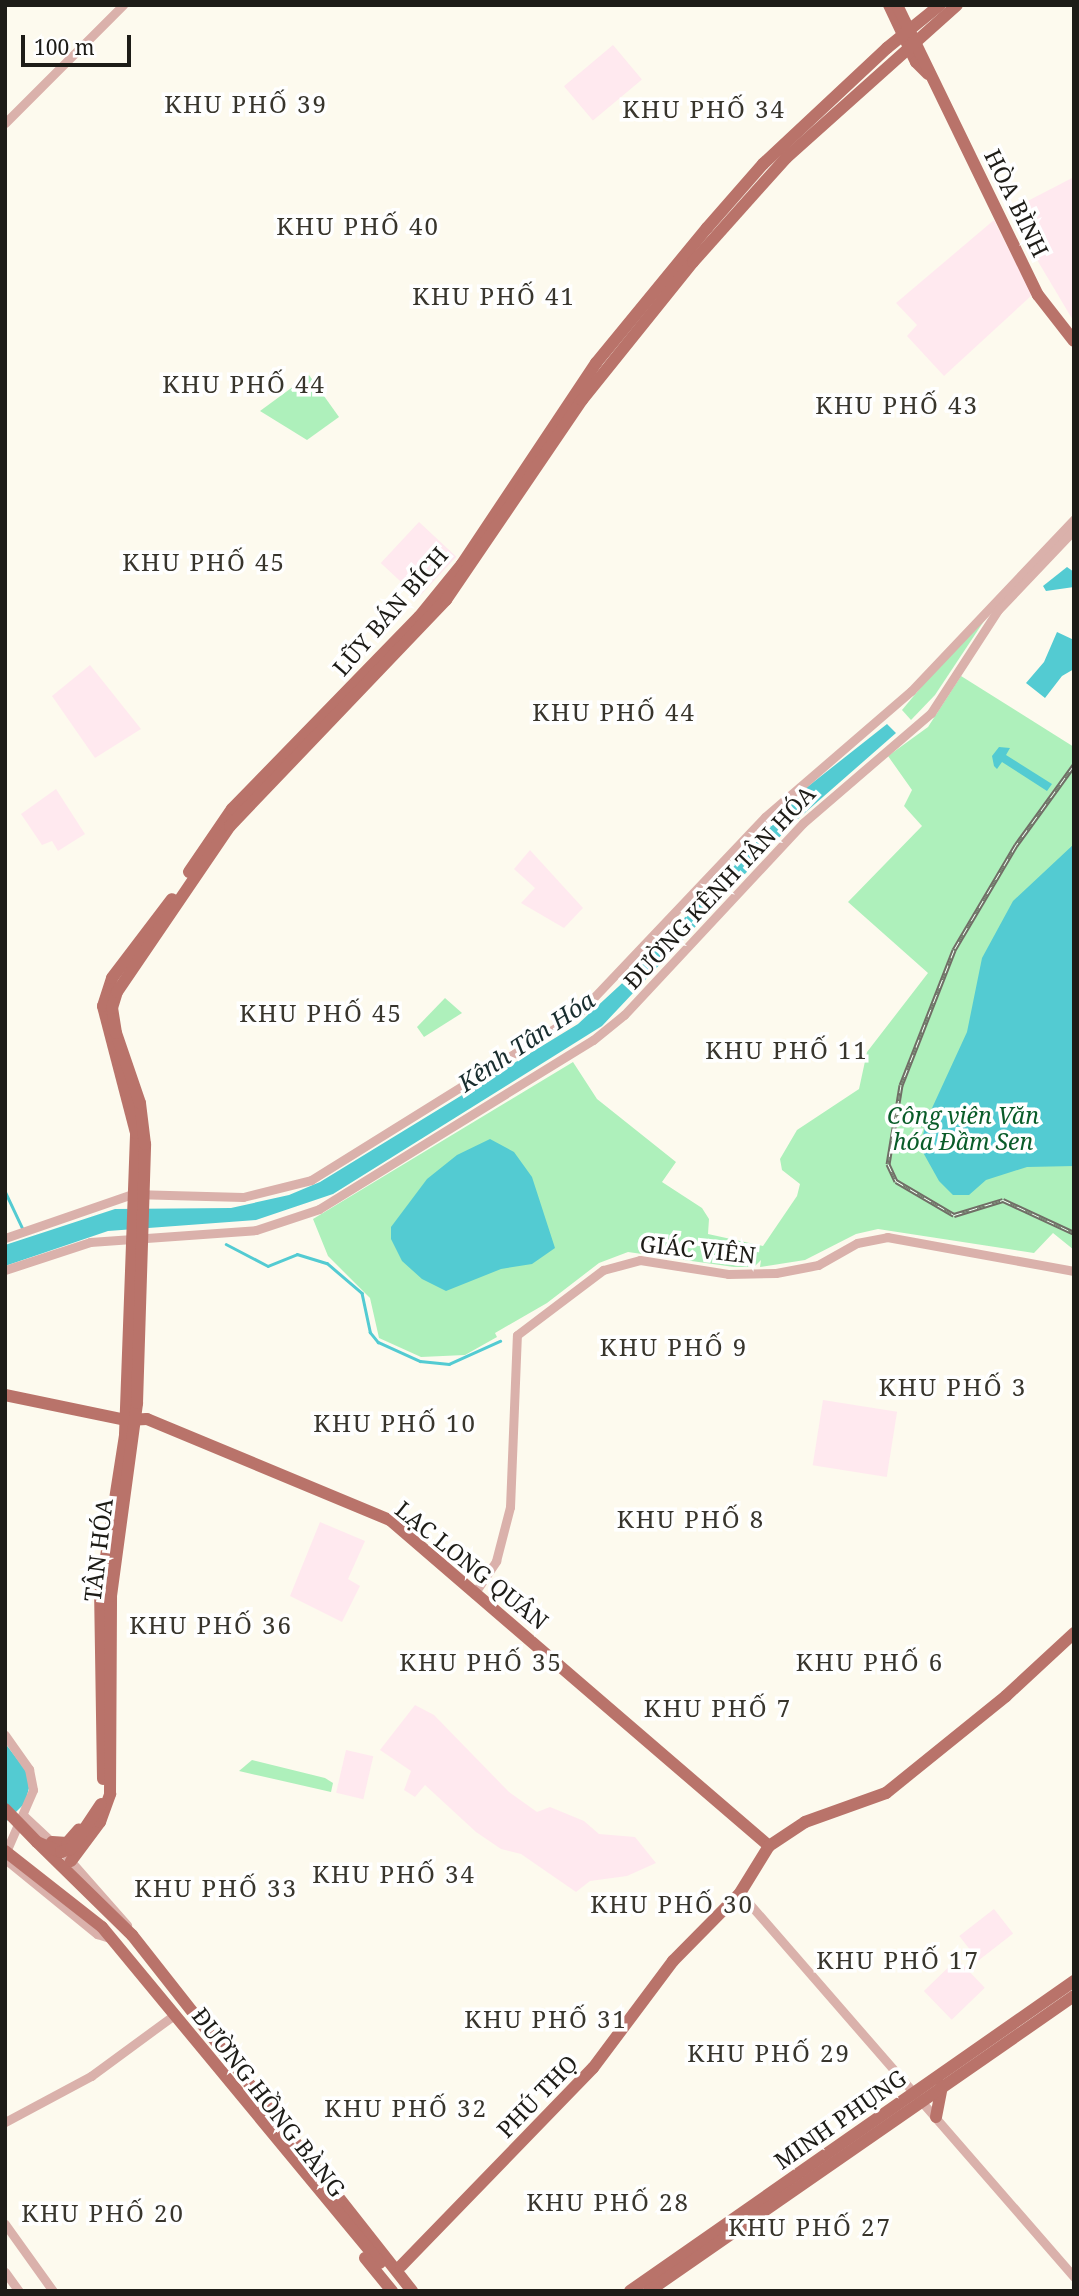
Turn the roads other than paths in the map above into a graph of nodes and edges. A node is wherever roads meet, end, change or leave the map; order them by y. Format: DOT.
graph roads {
  1 [pos="123,5"];
  2 [pos="940,5"];
  3 [pos="957,5"];
  4 [pos="928,22"];
  5 [pos="902,24"];
  6 [pos="891,52"];
  7 [pos="920,59"];
  8 [pos="5,123"];
  9 [pos="1074,341"];
  10 [pos="1074,519"];
  11 [pos="1074,530"];
  12 [pos="936,664"];
  13 [pos="954,678"];
  14 [pos="138,1197"];
  15 [pos="10,1236"];
  16 [pos="136,1236"];
  17 [pos="5,1270"];
  18 [pos="1074,1271"];
  19 [pos="5,1395"];
  20 [pos="131,1421"];
  21 [pos="474,1594"];
  22 [pos="1074,1633"];
  23 [pos="5,1735"];
  24 [pos="103,1790"];
  25 [pos="5,1809"];
  26 [pos="23,1815"];
  27 [pos="45,1841"];
  28 [pos="769,1846"];
  29 [pos="5,1852"];
  30 [pos="5,1859"];
  31 [pos="73,1864"];
  32 [pos="740,1893"];
  33 [pos="132,1935"];
  34 [pos="112,1939"];
  35 [pos="1074,1982"];
  36 [pos="1074,1996"];
  37 [pos="174,2015"];
  38 [pos="942,2086"];
  39 [pos="918,2097"];
  40 [pos="936,2117"];
  41 [pos="268,2118"];
  42 [pos="5,2122"];
  43 [pos="290,2146"];
  44 [pos="5,2224"];
  45 [pos="401,2266"];
  46 [pos="5,2272"];
  47 [pos="1074,2277"];
  48 [pos="19,2291"];
  49 [pos="53,2291"];
  50 [pos="391,2291"];
  51 [pos="402,2291"];
  52 [pos="412,2291"];
  53 [pos="421,2291"];
  54 [pos="629,2291"];
  55 [pos="649,2291"];
  1 -- 8 [label="street"];
  2 -- 4 [label="main road, LŨY BÁN BÍCH"];
  3 -- 4 [label="main road, LŨY BÁN BÍCH"];
  4 -- 5 [label="main road, LŨY BÁN BÍCH"];
  4 -- 5 [label="main road"];
  4 -- 7 [label="main road"];
  5 -- 6 [label="main road, LŨY BÁN BÍCH"];
  5 -- 6 [label="main road"];
  5 -- 7 [label="main road, HÒA BÌNH"];
  6 -- 7 [label="main road"];
  6 -- 14 [label="main road, LŨY BÁN BÍCH"];
  7 -- 9 [label="main road, HÒA BÌNH"];
  10 -- 12 [label="street, ĐƯỜNG KÊNH TÂN HÓA"];
  11 -- 13 [label="street, ĐƯỜNG KÊNH TÂN HÓA"];
  12 -- 13 [label="street"];
  12 -- 14 [label="street, ĐƯỜNG KÊNH TÂN HÓA"];
  13 -- 16 [label="street, ĐƯỜNG KÊNH TÂN HÓA"];
  14 -- 15 [label="street, ĐƯỜNG KÊNH TÂN HÓA"];
  14 -- 16 [label="main road, LŨY BÁN BÍCH"];
  16 -- 17 [label="street, ĐƯỜNG KÊNH TÂN HÓA"];
  16 -- 20 [label="main road, TÂN HÓA"];
  18 -- 21 [label="street, GIÁC VIÊN"];
  19 -- 20 [label="main road, LẠC LONG QUÂN"];
  20 -- 21 [label="main road, LẠC LONG QUÂN"];
  20 -- 24 [label="main road, TÂN HÓA"];
  20 -- 31 [label="main road, TÂN HÓA"];
  21 -- 28 [label="main road, LẠC LONG QUÂN"];
  22 -- 28 [label="main road"];
  23 -- 26 [label="street"];
  24 -- 27 [label="main road"];
  24 -- 27 [label="main road, TÂN HÓA, bridge"];
  25 -- 27 [label="main road, ĐƯỜNG HỒNG BÀNG, bridge"];
  26 -- 27 [label="street, ĐƯỜNG HỒNG BÀNG"];
  26 -- 29 [label="street"];
  27 -- 31 [label="street, ĐƯỜNG HỒNG BÀNG"];
  27 -- 33 [label="main road, ĐƯỜNG HỒNG BÀNG"];
  28 -- 32 [label="main road, PHÚ THỌ"];
  29 -- 34 [label="main road, ĐƯỜNG HỒNG BÀNG, bridge"];
  30 -- 34 [label="street, ĐƯỜNG HỒNG BÀNG"];
  31 -- 33 [label="street, ĐƯỜNG HỒNG BÀNG"];
  32 -- 39 [label="street"];
  32 -- 45 [label="main road, PHÚ THỌ"];
  33 -- 41 [label="main road, ĐƯỜNG HỒNG BÀNG"];
  34 -- 37 [label="main road, ĐƯỜNG HỒNG BÀNG"];
  35 -- 39 [label="main road, MINH PHỤNG"];
  36 -- 38 [label="main road, MINH PHỤNG"];
  37 -- 41 [label="main road, ĐƯỜNG HỒNG BÀNG"];
  37 -- 42 [label="street"];
  38 -- 39 [label="main road, MINH PHỤNG"];
  38 -- 40 [label="main road"];
  39 -- 40 [label="street"];
  39 -- 54 [label="main road, MINH PHỤNG"];
  39 -- 55 [label="main road, MINH PHỤNG"];
  40 -- 47 [label="street"];
  41 -- 43 [label="main road"];
  41 -- 45 [label="main road, ĐƯỜNG HỒNG BÀNG"];
  41 -- 50 [label="main road, ĐƯỜNG HỒNG BÀNG"];
  43 -- 51 [label="main road"];
  43 -- 52 [label="main road"];
  44 -- 49 [label="street"];
  45 -- 53 [label="main road, ĐƯỜNG HỒNG BÀNG"];
  46 -- 48 [label="street"];
}
